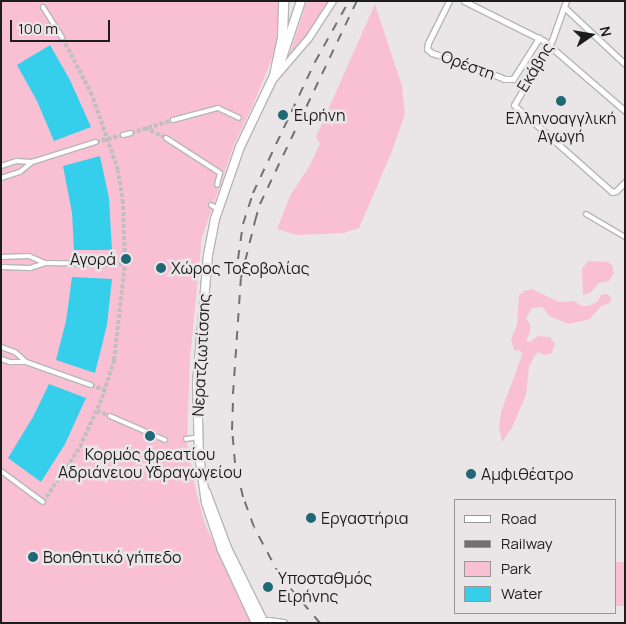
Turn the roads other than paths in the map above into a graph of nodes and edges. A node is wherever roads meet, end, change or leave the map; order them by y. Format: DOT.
graph roads {
  1 [pos="283,1"];
  2 [pos="301,1"];
  3 [pos="333,1"];
  4 [pos="449,1"];
  5 [pos="464,1"];
  6 [pos="565,4"];
  7 [pos="43,7"];
  8 [pos="62,37"];
  9 [pos="539,38"];
  10 [pos="549,46"];
  11 [pos="625,64"];
  12 [pos="274,75"];
  13 [pos="269,84"];
  14 [pos="625,111"];
  15 [pos="239,118"];
  16 [pos="173,120"];
  17 [pos="131,133"];
  18 [pos="123,135"];
  19 [pos="166,138"];
  20 [pos="96,142"];
  21 [pos="32,162"];
  22 [pos="1,166"];
  23 [pos="1,178"];
  24 [pos="625,182"];
  25 [pos="217,185"];
  26 [pos="210,205"];
  27 [pos="218,209"];
  28 [pos="586,214"];
  29 [pos="625,237"];
  30 [pos="1,256"];
  31 [pos="45,262"];
  32 [pos="113,264"];
  33 [pos="1,267"];
  34 [pos="1,347"];
  35 [pos="1,359"];
  36 [pos="26,362"];
  37 [pos="91,385"];
  38 [pos="110,416"];
  39 [pos="198,437"];
  40 [pos="186,438"];
  41 [pos="165,440"];
  42 [pos="1,471"];
  43 [pos="44,502"];
  44 [pos="261,622"];
  45 [pos="284,623"];
  1 -- 12 [label="main road"];
  2 -- 12 [label="main road, Νερατζιωτίσσης"];
  3 -- 13 [label="street, Νερατζιωτίσσης"];
  4 -- 9 [label="street, Ορέστη"];
  5 -- 9 [label="street"];
  6 -- 10 [label="street, Εκάβης"];
  6 -- 11 [label="street"];
  7 -- 8 [label="street"];
  9 -- 10 [label="street"];
  10 -- 14 [label="street"];
  10 -- 24 [label="street, Εκάβης"];
  12 -- 13 [label="main road, Νερατζιωτίσσης"];
  13 -- 27 [label="main road, Νερατζιωτίσσης"];
  15 -- 16 [label="street"];
  17 -- 18 [label="street"];
  19 -- 25 [label="street"];
  20 -- 21 [label="street"];
  21 -- 22 [label="street"];
  21 -- 23 [label="street"];
  26 -- 27 [label="street"];
  27 -- 39 [label="main road, Νερατζιωτίσσης"];
  28 -- 29 [label="street"];
  30 -- 31 [label="street"];
  31 -- 32 [label="street"];
  31 -- 33 [label="street"];
  34 -- 36 [label="street"];
  35 -- 36 [label="street"];
  36 -- 37 [label="street"];
  38 -- 41 [label="street"];
  39 -- 40 [label="street"];
  39 -- 44 [label="main road, Νερατζιωτίσσης"];
  42 -- 43 [label="street"];
  44 -- 45 [label="street, Νερατζιωτίσσης"];
}
